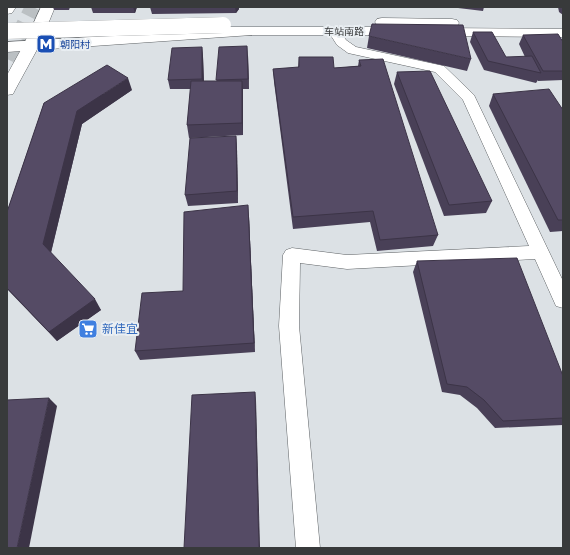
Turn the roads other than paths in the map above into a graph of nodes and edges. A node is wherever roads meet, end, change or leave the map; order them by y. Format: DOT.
graph roads {
  1 [pos="9,7"];
  2 [pos="48,7"];
  3 [pos="7,10"];
  4 [pos="40,25"];
  5 [pos="563,25"];
  6 [pos="7,26"];
  7 [pos="260,27"];
  8 [pos="222,28"];
  9 [pos="7,31"];
  10 [pos="334,31"];
  11 [pos="563,33"];
  12 [pos="7,38"];
  13 [pos="31,46"];
  14 [pos="7,47"];
  15 [pos="7,90"];
  16 [pos="540,252"];
  17 [pos="563,300"];
  18 [pos="308,548"];
  1 -- 3 [label="main road"];
  2 -- 4 [label="main road"];
  4 -- 6 [label="main road"];
  4 -- 7 [label="main road"];
  4 -- 13 [label="main road"];
  5 -- 7 [label="main road, 车站南路"];
  7 -- 8 [label="main road, 车站南路"];
  7 -- 10 [label="main road, 车站南路"];
  7 -- 13 [label="main road"];
  8 -- 9 [label="main road, bridge"];
  8 -- 12 [label="main road"];
  10 -- 11 [label="main road, 车站南路"];
  10 -- 16 [label="street"];
  13 -- 14 [label="main road"];
  13 -- 15 [label="main road"];
  16 -- 17 [label="street"];
  16 -- 18 [label="street"];
}
